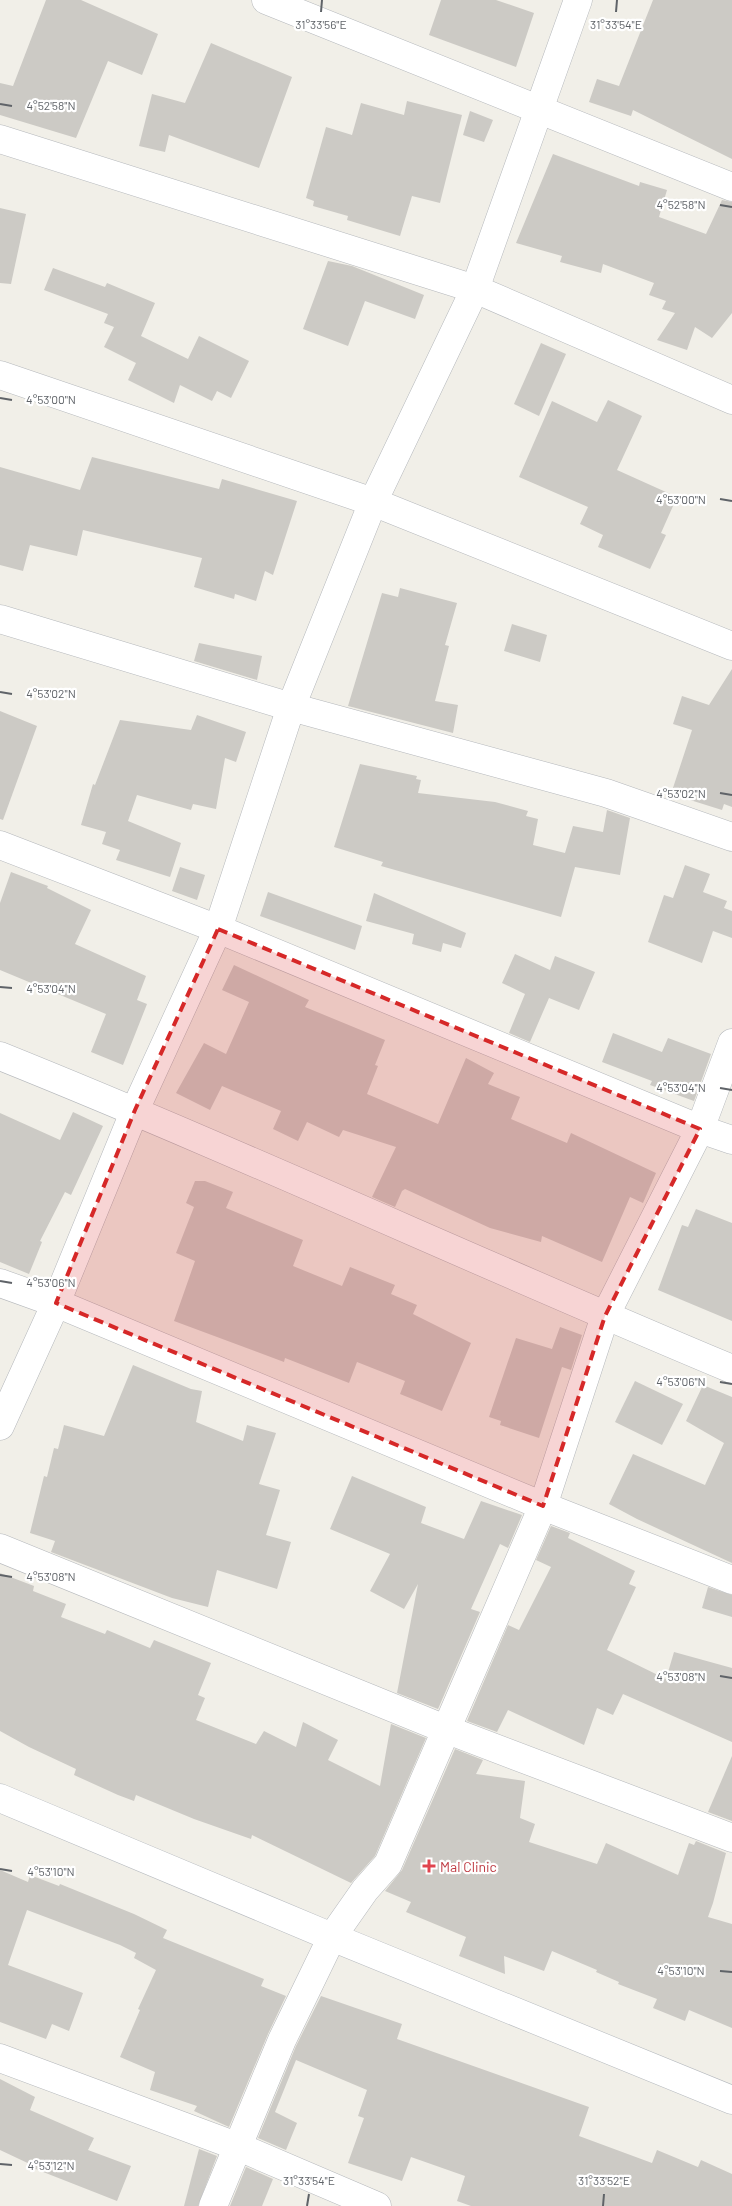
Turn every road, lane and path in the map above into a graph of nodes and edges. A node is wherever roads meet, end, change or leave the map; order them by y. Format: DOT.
graph roads {
  1 [pos="266,0"];
  2 [pos="578,0"];
  3 [pos="539,111"];
  4 [pos="0,139"];
  5 [pos="732,187"];
  6 [pos="475,289"];
  7 [pos="0,375"];
  8 [pos="732,400"];
  9 [pos="373,502"];
  10 [pos="0,619"];
  11 [pos="732,646"];
  12 [pos="291,707"];
  13 [pos="732,837"];
  14 [pos="0,845"];
  15 [pos="218,929"];
  16 [pos="732,1043"];
  17 [pos="0,1056"];
  18 [pos="135,1110"];
  19 [pos="700,1129"];
  20 [pos="732,1140"];
  21 [pos="0,1283"];
  22 [pos="56,1303"];
  23 [pos="605,1316"];
  24 [pos="732,1369"];
  25 [pos="0,1426"];
  26 [pos="543,1506"];
  27 [pos="0,1548"];
  28 [pos="732,1580"];
  29 [pos="445,1729"];
  30 [pos="0,1798"];
  31 [pos="732,1838"];
  32 [pos="332,1937"];
  33 [pos="0,2058"];
  34 [pos="732,2100"];
  35 [pos="239,2147"];
  36 [pos="213,2206"];
  37 [pos="377,2206"];
  1 -- 3 [label="street"];
  2 -- 3 [label="street"];
  3 -- 5 [label="street"];
  3 -- 6 [label="street"];
  4 -- 6 [label="street"];
  6 -- 8 [label="street"];
  6 -- 9 [label="street"];
  7 -- 9 [label="street"];
  9 -- 11 [label="street"];
  9 -- 12 [label="street"];
  10 -- 12 [label="street"];
  12 -- 13 [label="street"];
  12 -- 15 [label="street"];
  14 -- 15 [label="street"];
  15 -- 18 [label="street"];
  15 -- 19 [label="street"];
  16 -- 19 [label="street"];
  17 -- 18 [label="street"];
  18 -- 22 [label="street"];
  18 -- 23 [label="street"];
  19 -- 20 [label="street"];
  19 -- 23 [label="street"];
  21 -- 22 [label="street"];
  22 -- 25 [label="street"];
  22 -- 26 [label="street"];
  23 -- 24 [label="street"];
  23 -- 26 [label="street"];
  26 -- 28 [label="street"];
  26 -- 29 [label="street"];
  27 -- 29 [label="street"];
  29 -- 31 [label="street"];
  29 -- 32 [label="street"];
  30 -- 32 [label="street"];
  32 -- 34 [label="street"];
  32 -- 35 [label="street"];
  33 -- 35 [label="street"];
  35 -- 36 [label="street"];
  35 -- 37 [label="street"];
}
